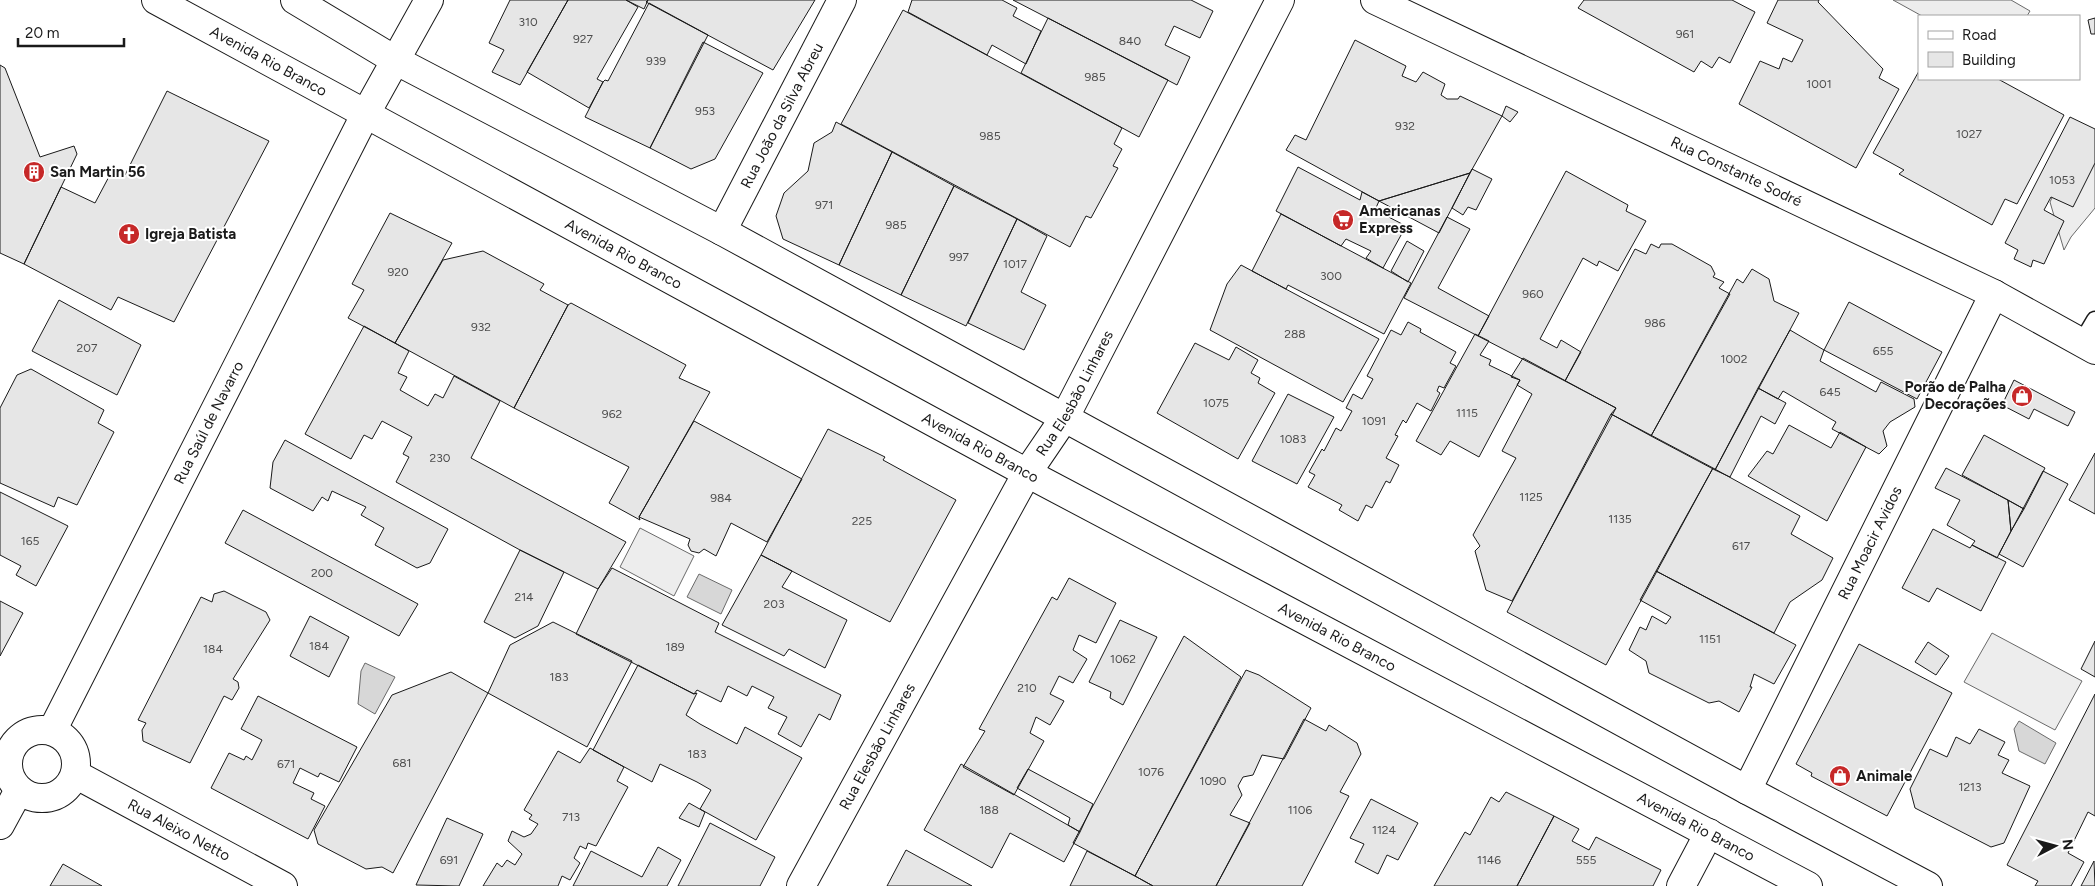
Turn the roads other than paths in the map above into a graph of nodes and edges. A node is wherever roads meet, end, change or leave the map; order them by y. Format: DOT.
graph roads {
  1 [pos="156,0"];
  2 [pos="295,0"];
  3 [pos="429,0"];
  4 [pos="842,0"];
  5 [pos="1280,0"];
  6 [pos="1376,0"];
  7 [pos="395,60"];
  8 [pos="365,115"];
  9 [pos="722,231"];
  10 [pos="1994,294"];
  11 [pos="2091,337"];
  12 [pos="1065,416"];
  13 [pos="1027,473"];
  14 [pos="52,731"];
  15 [pos="8,737"];
  16 [pos="75,774"];
  17 [pos="20,790"];
  18 [pos="1747,790"];
  19 [pos="0,825"];
  20 [pos="1709,833"];
  21 [pos="283,886"];
  22 [pos="801,886"];
  23 [pos="1681,886"];
  24 [pos="1808,886"];
  25 [pos="1928,886"];
  1 -- 8 [label="street, Avenida Rio Branco"];
  2 -- 7 [label="street"];
  3 -- 7 [label="street, Rua Saúl de Navarro"];
  4 -- 9 [label="street, Rua João da Silva Abreu"];
  5 -- 12 [label="street, Rua Elesbão Linhares"];
  6 -- 10 [label="street, Rua Constante Sodré"];
  7 -- 8 [label="street, Rua Saúl de Navarro"];
  7 -- 9 [label="street"];
  8 -- 13 [label="street, Avenida Rio Branco"];
  8 -- 14 [label="street, Rua Saúl de Navarro"];
  9 -- 12 [label="street"];
  10 -- 11 [label="street, Rua Constante Sodré"];
  10 -- 18 [label="street, Rua Moacir Avidos"];
  12 -- 13 [label="street, Rua Elesbão Linhares"];
  12 -- 18 [label="street"];
  13 -- 20 [label="street, Avenida Rio Branco"];
  13 -- 22 [label="street, Rua Elesbão Linhares"];
  14 -- 15 [label="street"];
  14 -- 16 [label="street"];
  15 -- 17 [label="street"];
  16 -- 17 [label="street"];
  16 -- 21 [label="street, Rua Aleixo Netto"];
  17 -- 19 [label="street"];
  18 -- 25 [label="street"];
  20 -- 23 [label="street"];
  20 -- 24 [label="street, Avenida Rio Branco"];
}
